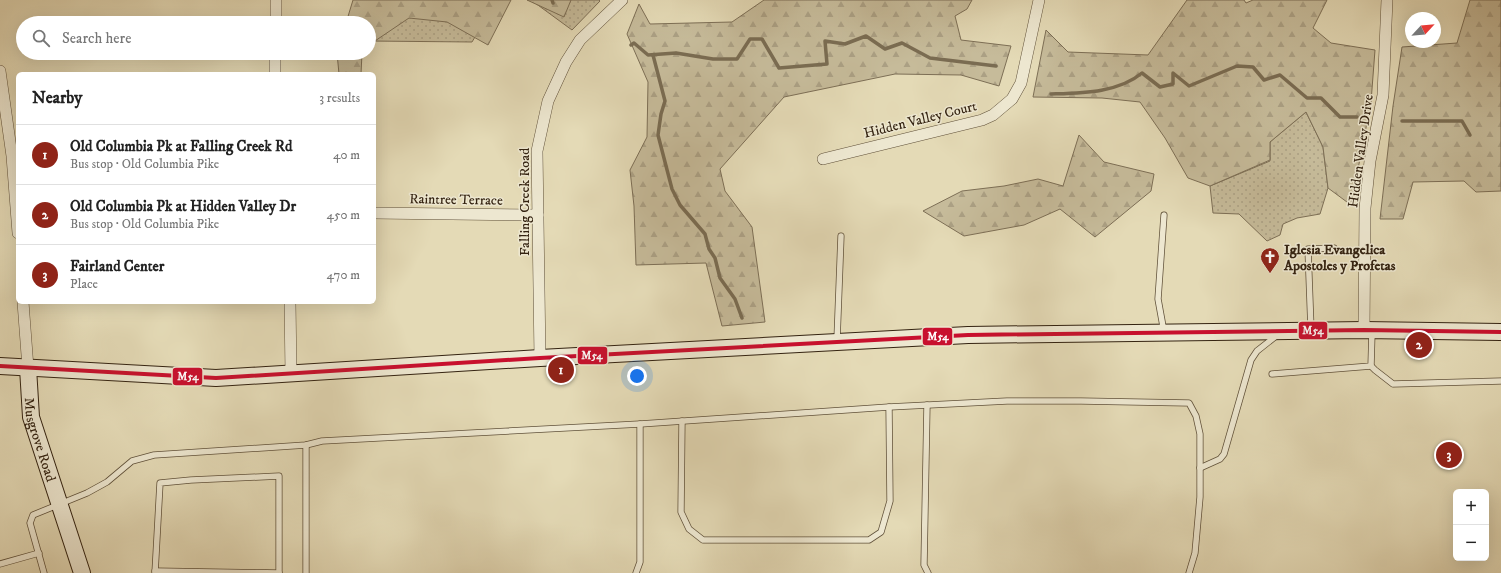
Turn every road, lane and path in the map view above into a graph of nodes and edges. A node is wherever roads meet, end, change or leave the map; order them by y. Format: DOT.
graph roads {
  1 [pos="276,0"];
  2 [pos="622,0"];
  3 [pos="1039,0"];
  4 [pos="1387,0"];
  5 [pos="276,16"];
  6 [pos="275,60"];
  7 [pos="0,71"];
  8 [pos="275,72"];
  9 [pos="0,155"];
  10 [pos="12,156"];
  11 [pos="823,159"];
  12 [pos="16,207"];
  13 [pos="376,213"];
  14 [pos="538,215"];
  15 [pos="1164,215"];
  16 [pos="841,236"];
  17 [pos="1334,248"];
  18 [pos="23,304"];
  19 [pos="290,304"];
  20 [pos="1312,330"];
  21 [pos="1368,330"];
  22 [pos="1284,331"];
  23 [pos="1164,332"];
  24 [pos="1501,332"];
  25 [pos="836,342"];
  26 [pos="540,358"];
  27 [pos="0,366"];
  28 [pos="1371,366"];
  29 [pos="28,368"];
  30 [pos="291,374"];
  31 [pos="1272,374"];
  32 [pos="1501,381"];
  33 [pos="927,406"];
  34 [pos="889,407"];
  35 [pos="682,421"];
  36 [pos="640,424"];
  37 [pos="306,445"];
  38 [pos="1200,468"];
  39 [pos="60,504"];
  40 [pos="38,553"];
  41 [pos="0,564"];
  42 [pos="155,572"];
  43 [pos="44,573"];
  44 [pos="82,573"];
  45 [pos="279,573"];
  46 [pos="306,573"];
  47 [pos="636,573"];
  48 [pos="928,573"];
  49 [pos="1189,573"];
  1 -- 5 [label="street"];
  2 -- 14 [label="street, Falling Creek Road"];
  3 -- 11 [label="street, Hidden Valley Court"];
  4 -- 21 [label="street, Hidden Valley Drive"];
  6 -- 8 [label="street"];
  7 -- 10 [label="street"];
  9 -- 10 [label="street"];
  10 -- 12 [label="street"];
  13 -- 14 [label="street, Raintree Terrace"];
  14 -- 26 [label="street, Falling Creek Road"];
  15 -- 23 [label="lane"];
  16 -- 25 [label="lane"];
  17 -- 20 [label="lane"];
  18 -- 29 [label="street, Musgrove Road"];
  19 -- 30 [label="street"];
  20 -- 21 [label="main road"];
  20 -- 22 [label="main road"];
  21 -- 24 [label="main road"];
  21 -- 28 [label="lane"];
  22 -- 23 [label="main road"];
  22 -- 38 [label="lane"];
  23 -- 25 [label="main road"];
  25 -- 26 [label="main road"];
  26 -- 30 [label="main road"];
  27 -- 29 [label="main road"];
  28 -- 31 [label="lane"];
  28 -- 32 [label="lane"];
  29 -- 30 [label="main road"];
  29 -- 39 [label="main road, Musgrove Road"];
  33 -- 34 [label="lane"];
  33 -- 38 [label="lane"];
  33 -- 48 [label="lane"];
  34 -- 35 [label="lane"];
  34 -- 35 [label="lane"];
  35 -- 36 [label="lane"];
  36 -- 37 [label="lane"];
  36 -- 47 [label="lane"];
  37 -- 39 [label="lane"];
  37 -- 46 [label="lane"];
  38 -- 49 [label="lane"];
  39 -- 40 [label="lane"];
  39 -- 44 [label="main road, Musgrove Road"];
  40 -- 41 [label="lane"];
  40 -- 43 [label="lane"];
  42 -- 45 [label="lane"];
  42 -- 45 [label="lane"];
}
